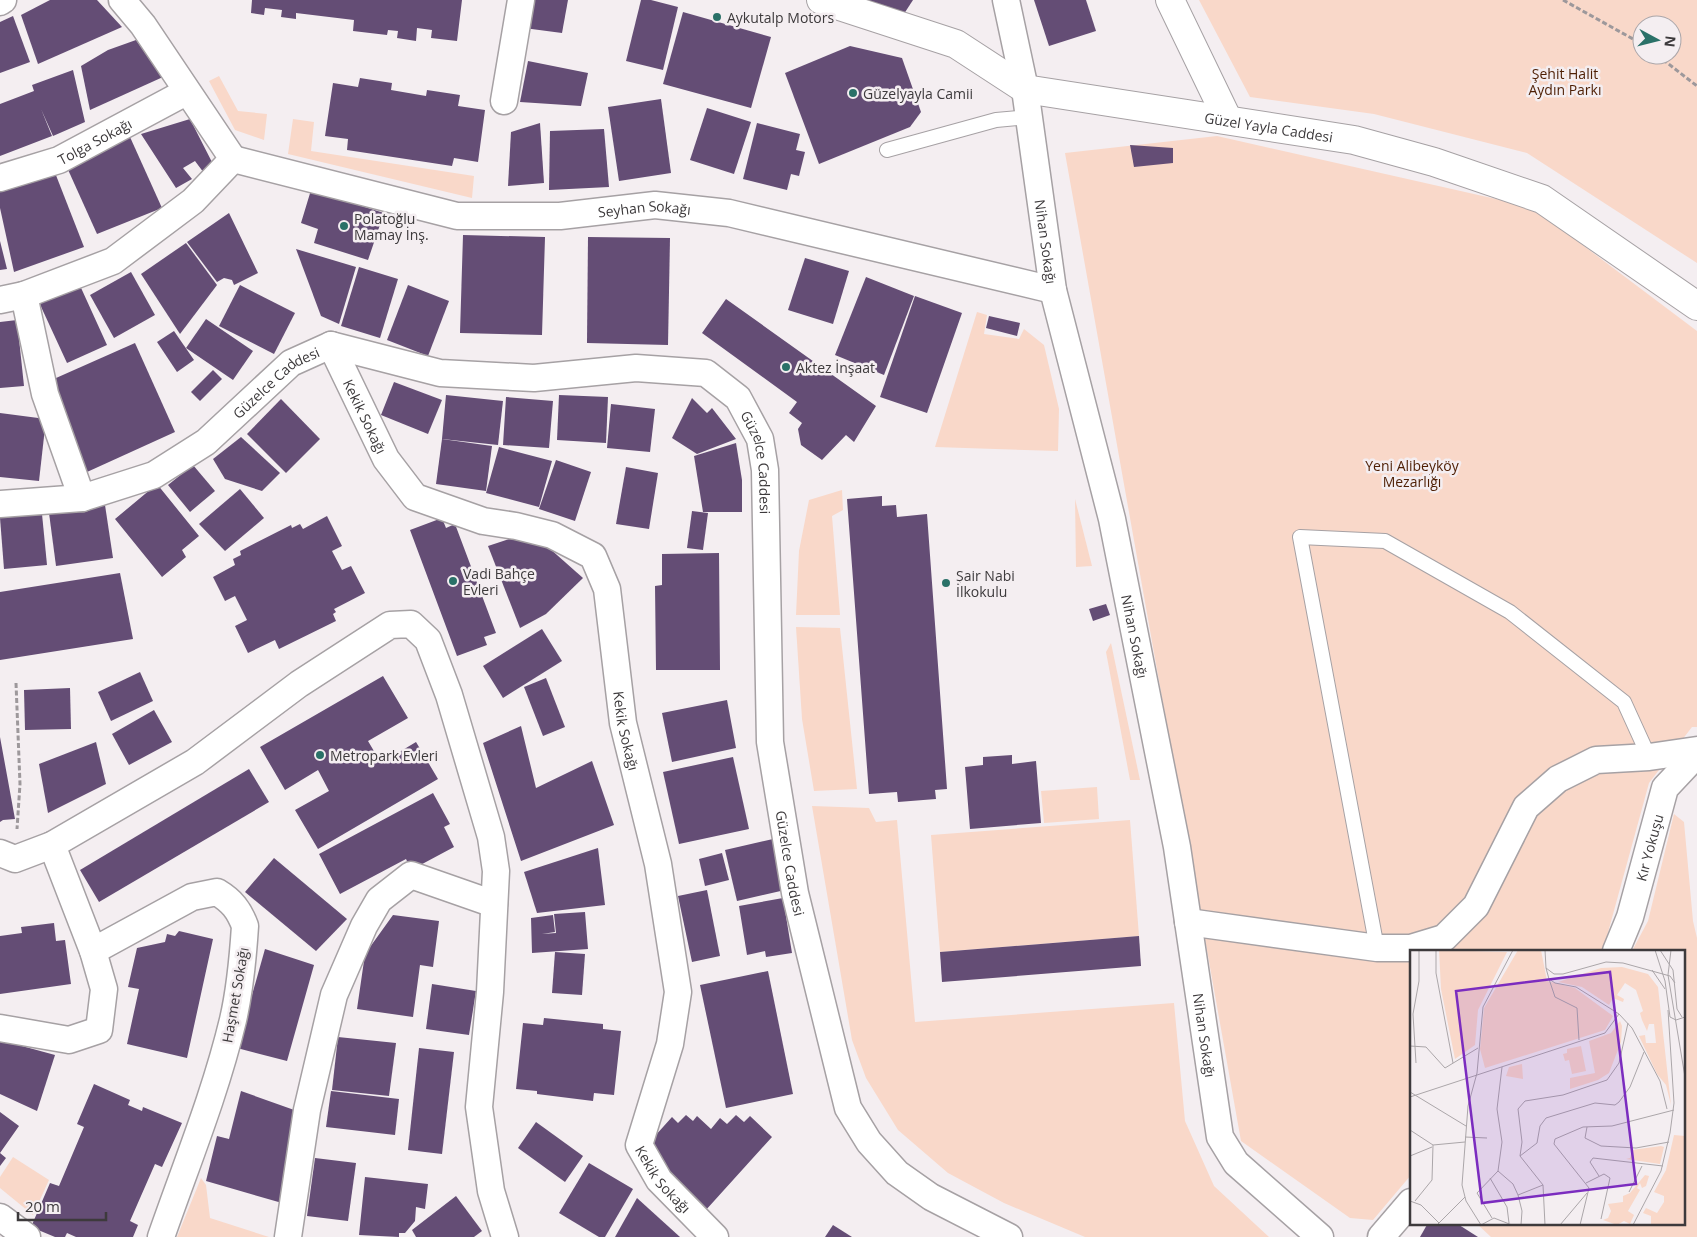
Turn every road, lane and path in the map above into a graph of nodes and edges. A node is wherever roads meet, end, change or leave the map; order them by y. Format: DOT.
graph roads {
  1 [pos="122,0"];
  2 [pos="521,0"];
  3 [pos="820,0"];
  4 [pos="1006,0"];
  5 [pos="1170,0"];
  6 [pos="1563,0"];
  7 [pos="1632,38"];
  8 [pos="1670,65"];
  9 [pos="1697,86"];
  10 [pos="1025,89"];
  11 [pos="186,92"];
  12 [pos="504,101"];
  13 [pos="1029,117"];
  14 [pos="1228,120"];
  15 [pos="887,150"];
  16 [pos="233,159"];
  17 [pos="0,178"];
  18 [pos="1053,290"];
  19 [pos="12,298"];
  20 [pos="1697,306"];
  21 [pos="331,345"];
  22 [pos="82,498"];
  23 [pos="0,504"];
  24 [pos="16,683"];
  25 [pos="1697,752"];
  26 [pos="1648,757"];
  27 [pos="52,845"];
  28 [pos="7,856"];
  29 [pos="494,904"];
  30 [pos="1188,922"];
  31 [pos="1377,948"];
  32 [pos="1616,950"];
  33 [pos="93,951"];
  34 [pos="0,1028"];
  35 [pos="1410,1203"];
  36 [pos="0,1217"];
  37 [pos="27,1237"];
  38 [pos="161,1237"];
  39 [pos="288,1237"];
  40 [pos="505,1237"];
  41 [pos="715,1237"];
  42 [pos="1009,1237"];
  43 [pos="1320,1237"];
  44 [pos="1381,1237"];
  1 -- 11 [label="street"];
  2 -- 12 [label="street"];
  3 -- 10 [label="main road, Güzel Yayla Caddesi"];
  4 -- 10 [label="street, Nihan Sokağı"];
  5 -- 14 [label="main road"];
  6 -- 7 [label="path"];
  8 -- 9 [label="path"];
  10 -- 13 [label="street, Nihan Sokağı"];
  10 -- 14 [label="main road, Güzel Yayla Caddesi"];
  11 -- 16 [label="street"];
  11 -- 17 [label="street, Tolga Sokağı"];
  13 -- 15 [label="lane"];
  13 -- 18 [label="street, Nihan Sokağı"];
  14 -- 20 [label="main road, Güzel Yayla Caddesi"];
  16 -- 18 [label="street, Seyhan Sokağı"];
  16 -- 19 [label="street"];
  18 -- 30 [label="street, Nihan Sokağı"];
  19 -- 22 [label="street"];
  21 -- 22 [label="street, Güzelce Caddesi"];
  21 -- 41 [label="street, Kekik Sokağı"];
  21 -- 42 [label="street, Güzelce Caddesi"];
  22 -- 23 [label="street, Güzelce Caddesi"];
  24 -- 28 [label="path"];
  25 -- 26 [label="street"];
  25 -- 32 [label="street, Kır Yokuşu"];
  26 -- 31 [label="street"];
  26 -- 31 [label="lane"];
  27 -- 28 [label="street"];
  27 -- 29 [label="street"];
  27 -- 33 [label="street"];
  29 -- 39 [label="street"];
  29 -- 40 [label="street"];
  30 -- 31 [label="street"];
  30 -- 43 [label="street, Nihan Sokağı"];
  33 -- 34 [label="street"];
  33 -- 38 [label="street, Haşmet Sokağı"];
  35 -- 44 [label="street"];
  36 -- 37 [label="street"];
}
